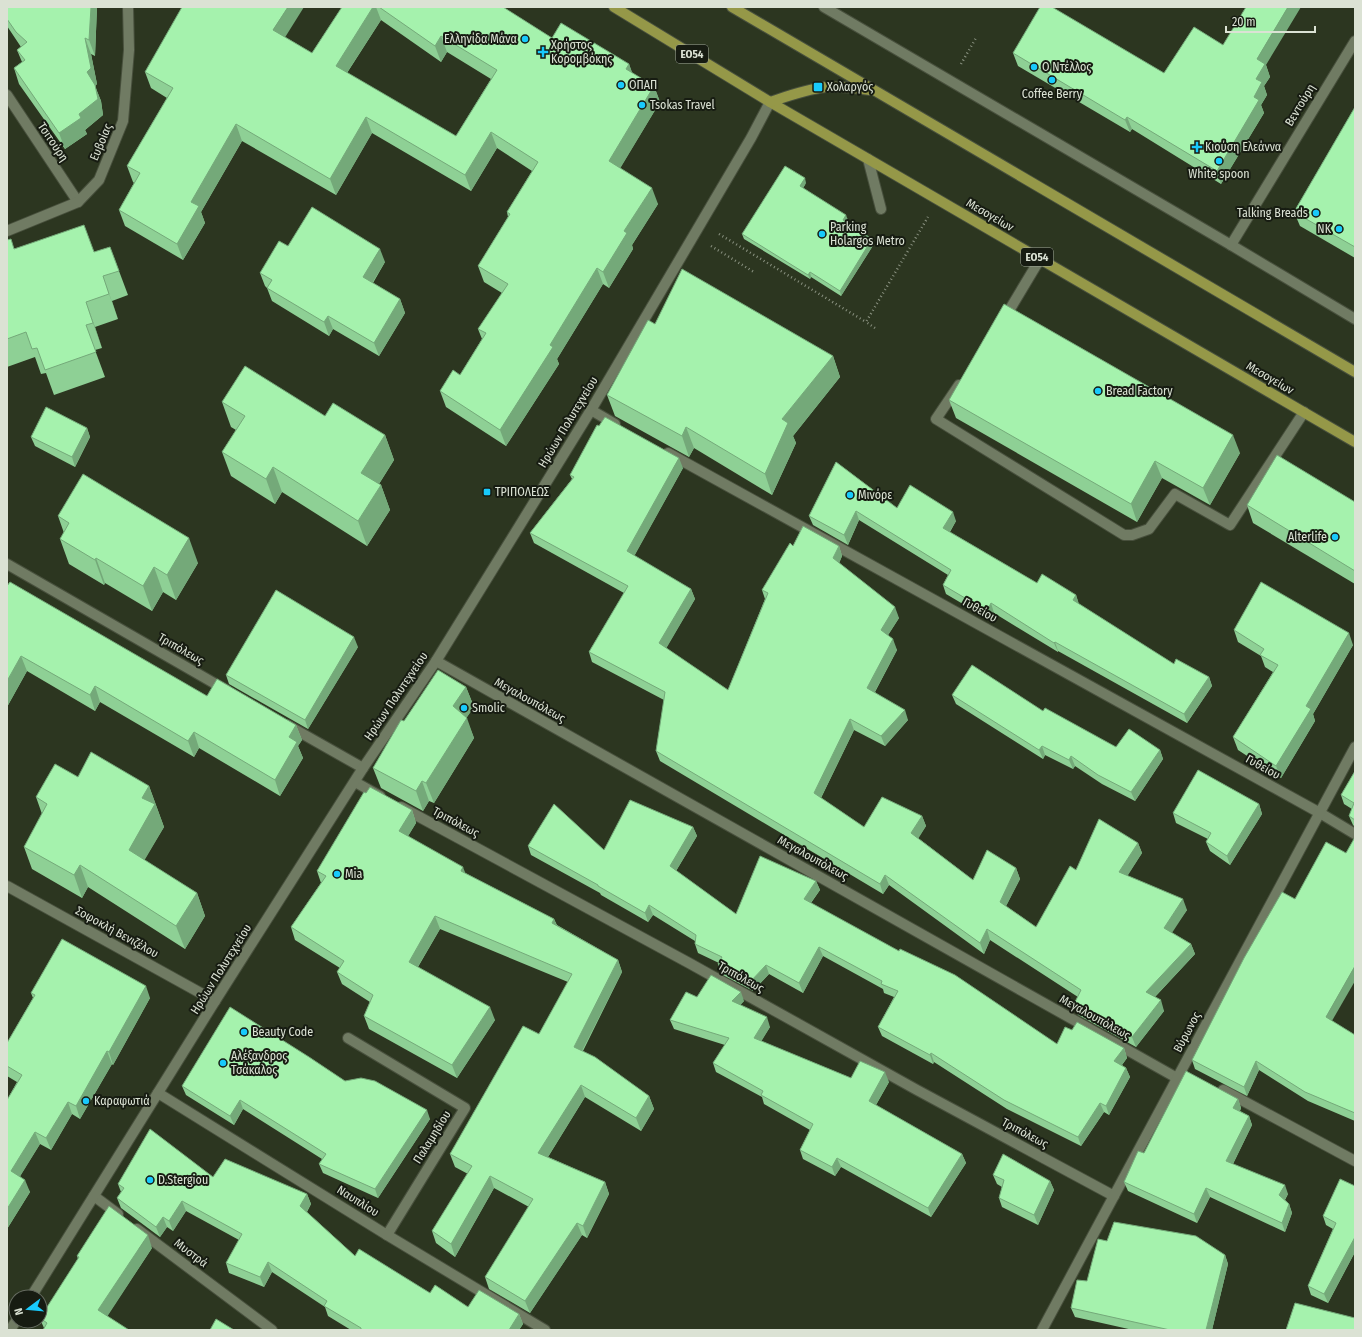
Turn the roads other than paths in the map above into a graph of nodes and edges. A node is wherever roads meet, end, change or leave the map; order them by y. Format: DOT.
graph roads {
  1 [pos="128,7"];
  2 [pos="614,7"];
  3 [pos="732,7"];
  4 [pos="824,7"];
  5 [pos="1355,41"];
  6 [pos="874,90"];
  7 [pos="7,95"];
  8 [pos="770,102"];
  9 [pos="868,159"];
  10 [pos="78,202"];
  11 [pos="881,209"];
  12 [pos="7,230"];
  13 [pos="1231,245"];
  14 [pos="1040,259"];
  15 [pos="1355,319"];
  16 [pos="998,327"];
  17 [pos="1355,372"];
  18 [pos="963,380"];
  19 [pos="591,410"];
  20 [pos="1304,412"];
  21 [pos="626,430"];
  22 [pos="1355,442"];
  23 [pos="661,449"];
  24 [pos="7,564"];
  25 [pos="436,662"];
  26 [pos="233,694"];
  27 [pos="281,721"];
  28 [pos="1355,747"];
  29 [pos="364,768"];
  30 [pos="355,782"];
  31 [pos="1320,813"];
  32 [pos="1355,834"];
  33 [pos="7,886"];
  34 [pos="215,1001"];
  35 [pos="348,1038"];
  36 [pos="1183,1073"];
  37 [pos="1217,1087"];
  38 [pos="158,1093"];
  39 [pos="1355,1161"];
  40 [pos="94,1196"];
  41 [pos="1114,1196"];
  42 [pos="387,1235"];
  43 [pos="36,1289"];
  44 [pos="272,1330"];
  45 [pos="545,1330"];
  46 [pos="1042,1330"];
  1 -- 10 [label="street, Ευβοίας"];
  2 -- 8 [label="main road, Μεσογείων / ΕΟ54"];
  3 -- 6 [label="main road"];
  4 -- 13 [label="street"];
  5 -- 13 [label="street, Βεντούρη"];
  6 -- 8 [label="main road"];
  6 -- 17 [label="main road"];
  7 -- 10 [label="street, Τσιτούρη"];
  8 -- 9 [label="main road, Μεσογείων / ΕΟ54"];
  8 -- 19 [label="street, Ηρώων Πολυτεχνείου"];
  9 -- 11 [label="street"];
  9 -- 14 [label="main road, Μεσογείων / ΕΟ54"];
  10 -- 12 [label="street, Ευβοίας"];
  13 -- 15 [label="street"];
  14 -- 16 [label="street"];
  14 -- 20 [label="main road, Μεσογείων / ΕΟ54"];
  18 -- 20 [label="street"];
  19 -- 21 [label="street"];
  19 -- 25 [label="street, Ηρώων Πολυτεχνείου"];
  20 -- 22 [label="main road, Μεσογείων / ΕΟ54"];
  23 -- 31 [label="street, Γυθείου"];
  24 -- 26 [label="street, Τριπόλεως"];
  25 -- 29 [label="street, Ηρώων Πολυτεχνείου"];
  25 -- 36 [label="street, Μεγαλουπόλεως"];
  27 -- 29 [label="street"];
  28 -- 31 [label="street, Βύρωνος"];
  29 -- 30 [label="street, Ηρώων Πολυτεχνείου"];
  30 -- 34 [label="street, Ηρώων Πολυτεχνείου"];
  30 -- 41 [label="street, Τριπόλεως"];
  31 -- 32 [label="street, Γυθείου"];
  31 -- 36 [label="street, Βύρωνος"];
  33 -- 34 [label="street, Σοφοκλή Βενιζέλου"];
  34 -- 38 [label="street, Ηρώων Πολυτεχνείου"];
  35 -- 42 [label="street, Παλαμηδίου"];
  36 -- 41 [label="street, Βύρωνος"];
  37 -- 39 [label="street"];
  38 -- 40 [label="street, Ηρώων Πολυτεχνείου"];
  38 -- 42 [label="street, Ναυπλίου"];
  40 -- 43 [label="street, Ηρώων Πολυτεχνείου"];
  40 -- 44 [label="street, Μυστρά"];
  41 -- 46 [label="street, Βύρωνος"];
  42 -- 45 [label="street, Ναυπλίου"];
}
